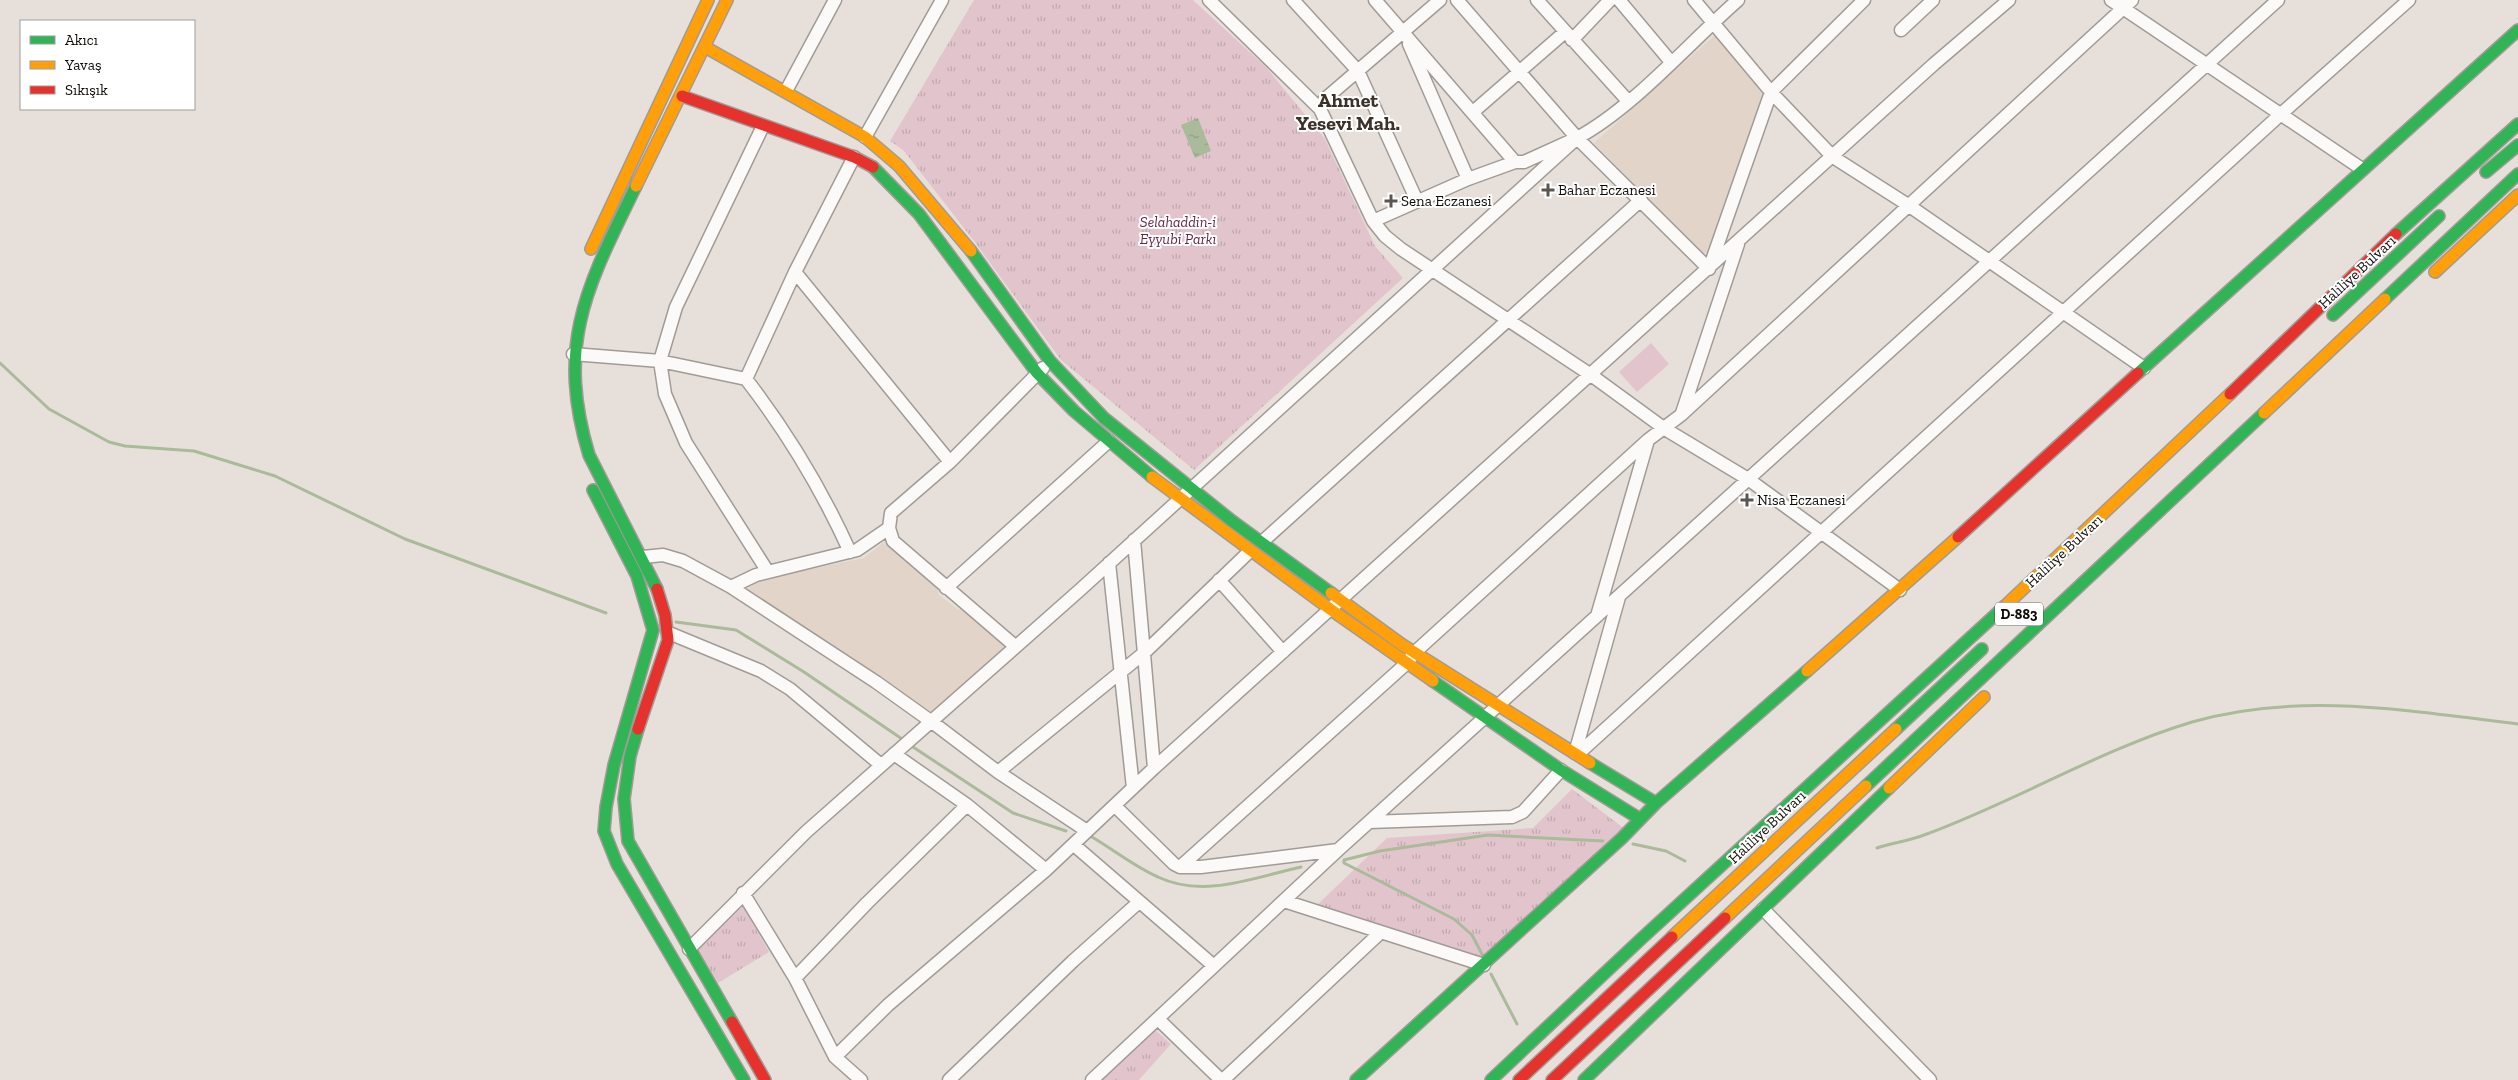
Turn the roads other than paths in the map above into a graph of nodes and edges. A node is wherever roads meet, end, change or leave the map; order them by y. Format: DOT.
graph roads {
  1 [pos="708,0"];
  2 [pos="727,0"];
  3 [pos="836,0"];
  4 [pos="942,0"];
  5 [pos="1293,0"];
  6 [pos="1375,0"];
  7 [pos="1440,0"];
  8 [pos="1457,0"];
  9 [pos="1537,0"];
  10 [pos="1610,0"];
  11 [pos="1619,0"];
  12 [pos="1694,0"];
  13 [pos="1738,0"];
  14 [pos="1864,0"];
  15 [pos="1933,0"];
  16 [pos="2009,0"];
  17 [pos="2111,0"];
  18 [pos="2278,0"];
  19 [pos="2409,0"];
  20 [pos="1212,1"];
  21 [pos="2128,4"];
  22 [pos="1713,22"];
  23 [pos="1901,30"];
  24 [pos="2518,30"];
  25 [pos="1404,33"];
  26 [pos="1569,36"];
  27 [pos="705,47"];
  28 [pos="1671,62"];
  29 [pos="2206,64"];
  30 [pos="1358,71"];
  31 [pos="1519,72"];
  32 [pos="786,91"];
  33 [pos="1772,92"];
  34 [pos="682,96"];
  35 [pos="1628,101"];
  36 [pos="1320,109"];
  37 [pos="1472,112"];
  38 [pos="2281,114"];
  39 [pos="2518,124"];
  40 [pos="763,126"];
  41 [pos="865,137"];
  42 [pos="1577,138"];
  43 [pos="2518,145"];
  44 [pos="854,157"];
  45 [pos="1833,157"];
  46 [pos="1515,162"];
  47 [pos="2362,169"];
  48 [pos="2518,174"];
  49 [pos="2480,178"];
  50 [pos="1468,179"];
  51 [pos="2518,195"];
  52 [pos="1641,200"];
  53 [pos="1417,201"];
  54 [pos="1908,205"];
  55 [pos="2451,205"];
  56 [pos="1373,221"];
  57 [pos="1739,242"];
  58 [pos="1987,261"];
  59 [pos="585,263"];
  60 [pos="1432,269"];
  61 [pos="1709,269"];
  62 [pos="795,272"];
  63 [pos="2424,282"];
  64 [pos="2065,313"];
  65 [pos="2328,320"];
  66 [pos="1509,322"];
  67 [pos="568,350"];
  68 [pos="1050,360"];
  69 [pos="660,361"];
  70 [pos="563,362"];
  71 [pos="2144,368"];
  72 [pos="1037,373"];
  73 [pos="1591,375"];
  74 [pos="563,376"];
  75 [pos="746,379"];
  76 [pos="1681,415"];
  77 [pos="1665,429"];
  78 [pos="1648,440"];
  79 [pos="1109,441"];
  80 [pos="950,462"];
  81 [pos="1748,479"];
  82 [pos="1191,486"];
  83 [pos="1179,498"];
  84 [pos="888,528"];
  85 [pos="1822,532"];
  86 [pos="1134,540"];
  87 [pos="1262,542"];
  88 [pos="1250,551"];
  89 [pos="850,552"];
  90 [pos="643,557"];
  91 [pos="1109,563"];
  92 [pos="768,572"];
  93 [pos="1220,580"];
  94 [pos="731,587"];
  95 [pos="946,588"];
  96 [pos="1900,590"];
  97 [pos="1619,597"];
  98 [pos="1342,601"];
  99 [pos="1330,609"];
  100 [pos="1596,617"];
  101 [pos="669,633"];
  102 [pos="1987,644"];
  103 [pos="1015,646"];
  104 [pos="1283,652"];
  105 [pos="1144,653"];
  106 [pos="1410,658"];
  107 [pos="1121,671"];
  108 [pos="1994,687"];
  109 [pos="1497,706"];
  110 [pos="1486,718"];
  111 [pos="932,722"];
  112 [pos="1869,732"];
  113 [pos="898,752"];
  114 [pos="1577,753"];
  115 [pos="1916,762"];
  116 [pos="881,766"];
  117 [pos="1154,768"];
  118 [pos="1561,770"];
  119 [pos="998,772"];
  120 [pos="1134,788"];
  121 [pos="1656,803"];
  122 [pos="967,805"];
  123 [pos="1115,806"];
  124 [pos="1640,819"];
  125 [pos="1369,822"];
  126 [pos="1087,831"];
  127 [pos="1074,844"];
  128 [pos="1338,850"];
  129 [pos="1180,867"];
  130 [pos="1046,870"];
  131 [pos="1728,883"];
  132 [pos="743,893"];
  133 [pos="1745,898"];
  134 [pos="1284,901"];
  135 [pos="1139,902"];
  136 [pos="1763,909"];
  137 [pos="1381,932"];
  138 [pos="689,949"];
  139 [pos="1484,965"];
  140 [pos="1214,966"];
  141 [pos="795,978"];
  142 [pos="1158,1019"];
  143 [pos="835,1058"];
  144 [pos="744,1080"];
  145 [pos="765,1080"];
  146 [pos="861,1080"];
  147 [pos="949,1080"];
  148 [pos="1092,1080"];
  149 [pos="1222,1080"];
  150 [pos="1356,1080"];
  151 [pos="1491,1080"];
  152 [pos="1518,1080"];
  153 [pos="1552,1080"];
  154 [pos="1584,1080"];
  155 [pos="1930,1080"];
  1 -- 59 [label="main road"];
  2 -- 27 [label="main road"];
  3 -- 32 [label="street"];
  4 -- 41 [label="street"];
  5 -- 30 [label="street"];
  6 -- 25 [label="street"];
  7 -- 25 [label="street"];
  8 -- 31 [label="street"];
  9 -- 26 [label="street"];
  10 -- 26 [label="street"];
  11 -- 28 [label="street"];
  12 -- 22 [label="street"];
  13 -- 22 [label="street"];
  14 -- 33 [label="street"];
  15 -- 23 [label="street"];
  16 -- 45 [label="street"];
  17 -- 21 [label="street"];
  18 -- 29 [label="street"];
  19 -- 38 [label="street"];
  20 -- 36 [label="street"];
  21 -- 29 [label="street"];
  21 -- 54 [label="street"];
  22 -- 28 [label="street"];
  22 -- 33 [label="street"];
  24 -- 47 [label="main road"];
  25 -- 30 [label="street"];
  25 -- 37 [label="street"];
  25 -- 50 [label="street"];
  26 -- 31 [label="street"];
  26 -- 35 [label="street"];
  27 -- 32 [label="main road"];
  27 -- 34 [label="main road"];
  28 -- 35 [label="street"];
  29 -- 38 [label="street"];
  29 -- 58 [label="street"];
  30 -- 36 [label="street"];
  30 -- 53 [label="street"];
  31 -- 37 [label="street"];
  31 -- 42 [label="street"];
  32 -- 41 [label="main road"];
  33 -- 45 [label="street"];
  33 -- 61 [label="street"];
  34 -- 40 [label="main road"];
  34 -- 67 [label="main road"];
  35 -- 42 [label="street"];
  36 -- 56 [label="street"];
  37 -- 46 [label="street"];
  38 -- 47 [label="street"];
  38 -- 64 [label="street"];
  39 -- 112 [label="main road"];
  40 -- 44 [label="main road"];
  40 -- 69 [label="street"];
  41 -- 68 [label="main road"];
  42 -- 46 [label="street"];
  42 -- 52 [label="street"];
  42 -- 60 [label="street"];
  43 -- 49 [label="main road"];
  44 -- 62 [label="street"];
  44 -- 72 [label="main road"];
  45 -- 54 [label="street"];
  45 -- 57 [label="street"];
  46 -- 50 [label="street"];
  47 -- 71 [label="main road"];
  48 -- 133 [label="main road, D-883"];
  50 -- 53 [label="street"];
  51 -- 63 [label="main road"];
  52 -- 61 [label="street"];
  52 -- 66 [label="street"];
  53 -- 56 [label="street"];
  54 -- 58 [label="street"];
  54 -- 76 [label="street"];
  55 -- 65 [label="main road, Haliliye Bulvarı"];
  56 -- 60 [label="street"];
  57 -- 61 [label="street"];
  57 -- 76 [label="street"];
  58 -- 64 [label="street"];
  58 -- 81 [label="street"];
  60 -- 66 [label="street"];
  60 -- 82 [label="street"];
  61 -- 73 [label="street"];
  62 -- 75 [label="street"];
  62 -- 80 [label="street"];
  64 -- 71 [label="street"];
  64 -- 85 [label="street"];
  66 -- 73 [label="street"];
  66 -- 87 [label="street"];
  67 -- 69 [label="street"];
  67 -- 70 [label="main road"];
  67 -- 90 [label="main road"];
  68 -- 72 [label="street"];
  68 -- 82 [label="main road"];
  69 -- 75 [label="street"];
  69 -- 92 [label="street"];
  71 -- 96 [label="main road"];
  72 -- 79 [label="main road"];
  72 -- 80 [label="street"];
  73 -- 77 [label="street"];
  73 -- 98 [label="street"];
  74 -- 144 [label="main road"];
  75 -- 89 [label="street"];
  76 -- 77 [label="street"];
  77 -- 78 [label="street"];
  77 -- 81 [label="street"];
  78 -- 100 [label="street"];
  78 -- 106 [label="street"];
  79 -- 83 [label="main road"];
  79 -- 95 [label="street"];
  80 -- 84 [label="street"];
  81 -- 85 [label="street"];
  81 -- 97 [label="street"];
  82 -- 83 [label="street"];
  82 -- 87 [label="main road"];
  83 -- 86 [label="street"];
  83 -- 88 [label="main road"];
  84 -- 89 [label="street"];
  84 -- 95 [label="street"];
  85 -- 96 [label="street"];
  85 -- 114 [label="street"];
  86 -- 91 [label="street"];
  86 -- 105 [label="street"];
  87 -- 98 [label="main road"];
  88 -- 93 [label="street"];
  88 -- 99 [label="main road"];
  89 -- 92 [label="street"];
  90 -- 94 [label="street"];
  90 -- 101 [label="main road"];
  91 -- 103 [label="street"];
  91 -- 107 [label="street"];
  92 -- 94 [label="street"];
  93 -- 104 [label="street"];
  93 -- 105 [label="street"];
  94 -- 111 [label="street"];
  95 -- 103 [label="street"];
  96 -- 121 [label="main road"];
  97 -- 100 [label="street"];
  97 -- 114 [label="street"];
  98 -- 99 [label="street"];
  98 -- 106 [label="main road"];
  99 -- 104 [label="street"];
  99 -- 106 [label="main road"];
  100 -- 109 [label="street"];
  101 -- 116 [label="street"];
  101 -- 138 [label="main road"];
  102 -- 131 [label="main road, Haliliye Bulvarı / D-883"];
  103 -- 111 [label="street"];
  104 -- 117 [label="street"];
  105 -- 107 [label="street"];
  105 -- 117 [label="street"];
  106 -- 109 [label="main road"];
  106 -- 110 [label="main road"];
  106 -- 129 [label="street"];
  107 -- 119 [label="street"];
  107 -- 120 [label="street"];
  108 -- 115 [label="main road"];
  109 -- 110 [label="street"];
  109 -- 114 [label="main road"];
  110 -- 118 [label="main road"];
  110 -- 125 [label="street"];
  111 -- 113 [label="street"];
  111 -- 119 [label="street"];
  112 -- 131 [label="main road"];
  112 -- 151 [label="main road"];
  113 -- 116 [label="street"];
  113 -- 122 [label="street"];
  114 -- 121 [label="main road"];
  115 -- 133 [label="main road"];
  115 -- 136 [label="main road"];
  116 -- 132 [label="street"];
  117 -- 120 [label="street"];
  118 -- 124 [label="main road"];
  118 -- 125 [label="street"];
  119 -- 126 [label="street"];
  120 -- 123 [label="street"];
  121 -- 124 [label="main road"];
  122 -- 130 [label="street"];
  122 -- 141 [label="street"];
  123 -- 126 [label="street"];
  123 -- 129 [label="street"];
  124 -- 139 [label="main road"];
  125 -- 128 [label="street"];
  126 -- 127 [label="street"];
  127 -- 130 [label="street"];
  127 -- 135 [label="street"];
  128 -- 129 [label="street"];
  128 -- 134 [label="street"];
  130 -- 143 [label="street"];
  131 -- 152 [label="main road, Haliliye Bulvarı / D-883"];
  132 -- 138 [label="street"];
  132 -- 141 [label="street"];
  133 -- 153 [label="main road, D-883"];
  134 -- 137 [label="street"];
  134 -- 140 [label="street"];
  135 -- 140 [label="street"];
  135 -- 147 [label="street"];
  136 -- 154 [label="main road"];
  136 -- 155 [label="street"];
  137 -- 139 [label="street"];
  137 -- 149 [label="street"];
  138 -- 145 [label="main road"];
  139 -- 150 [label="main road"];
  140 -- 142 [label="street"];
  141 -- 143 [label="street"];
  142 -- 148 [label="street"];
  142 -- 149 [label="street"];
  143 -- 146 [label="street"];
}
